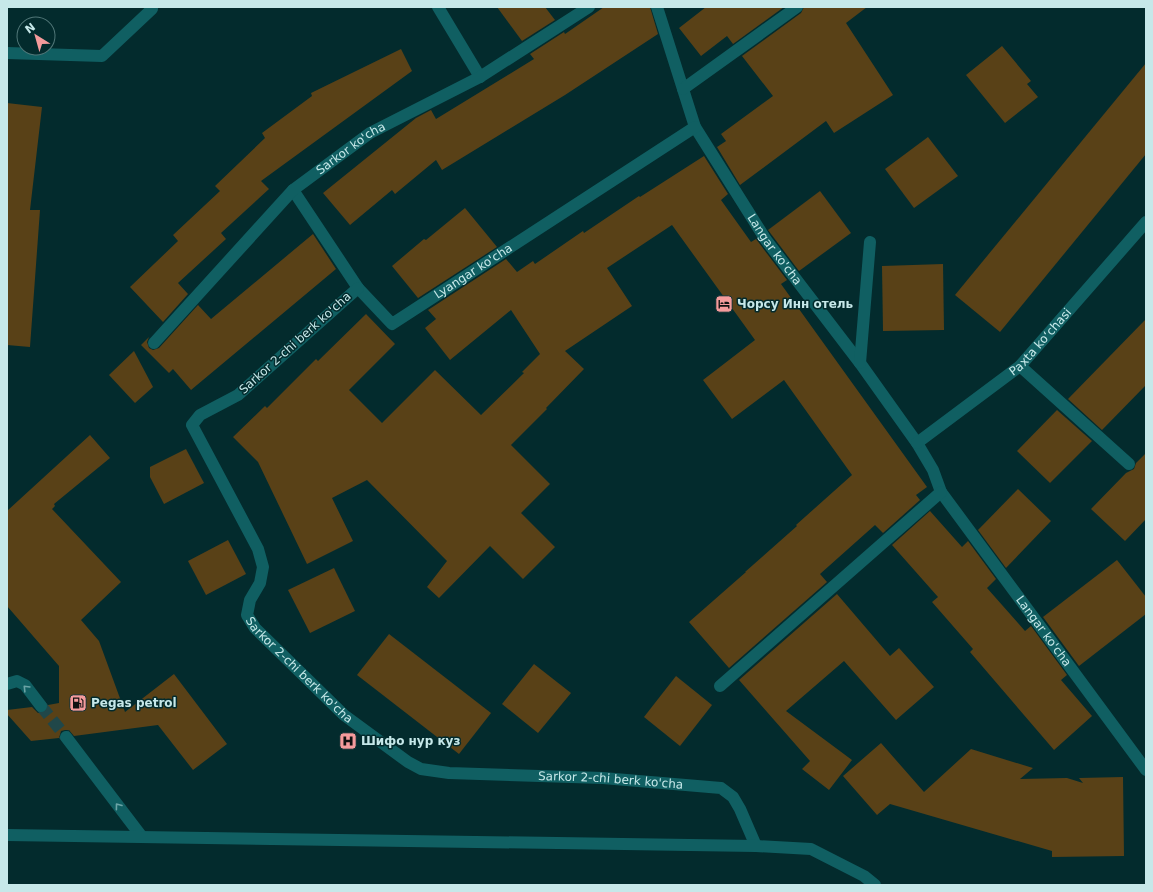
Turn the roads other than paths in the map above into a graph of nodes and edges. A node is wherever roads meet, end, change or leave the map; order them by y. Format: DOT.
graph roads {
  1 [pos="152,7"];
  2 [pos="438,7"];
  3 [pos="589,7"];
  4 [pos="657,7"];
  5 [pos="797,7"];
  6 [pos="7,53"];
  7 [pos="480,77"];
  8 [pos="683,89"];
  9 [pos="695,127"];
  10 [pos="293,190"];
  11 [pos="1146,222"];
  12 [pos="870,242"];
  13 [pos="358,288"];
  14 [pos="154,343"];
  15 [pos="860,363"];
  16 [pos="1020,366"];
  17 [pos="917,443"];
  18 [pos="1129,464"];
  19 [pos="941,492"];
  20 [pos="7,684"];
  21 [pos="720,686"];
  22 [pos="40,706"];
  23 [pos="66,737"];
  24 [pos="1146,770"];
  25 [pos="7,835"];
  26 [pos="142,837"];
  27 [pos="756,846"];
  28 [pos="875,885"];
  1 -- 6 [label="street"];
  2 -- 7 [label="street"];
  3 -- 7 [label="street, Sarkor ko'cha"];
  4 -- 8 [label="street, Langar ko'cha"];
  5 -- 8 [label="street"];
  7 -- 10 [label="street, Sarkor ko'cha"];
  8 -- 9 [label="street, Langar ko'cha"];
  9 -- 13 [label="street, Lyangar ko'cha"];
  9 -- 15 [label="street, Langar ko'cha"];
  10 -- 13 [label="street, Lyangar ko'cha"];
  10 -- 14 [label="street, Sarkor ko'cha"];
  11 -- 16 [label="street, Paxta ko‘chasi"];
  12 -- 15 [label="street"];
  13 -- 27 [label="street, Sarkor 2-chi berk ko'cha"];
  15 -- 17 [label="street, Langar ko'cha"];
  16 -- 17 [label="street, Paxta ko‘chasi"];
  16 -- 18 [label="street"];
  17 -- 19 [label="street, Langar ko'cha"];
  19 -- 21 [label="street"];
  19 -- 24 [label="street, Langar ko'cha"];
  22 -- 20 [label="street, one-way"];
  26 -- 23 [label="street, one-way"];
  25 -- 26 [label="street"];
  26 -- 27 [label="street"];
  27 -- 28 [label="street"];
}
